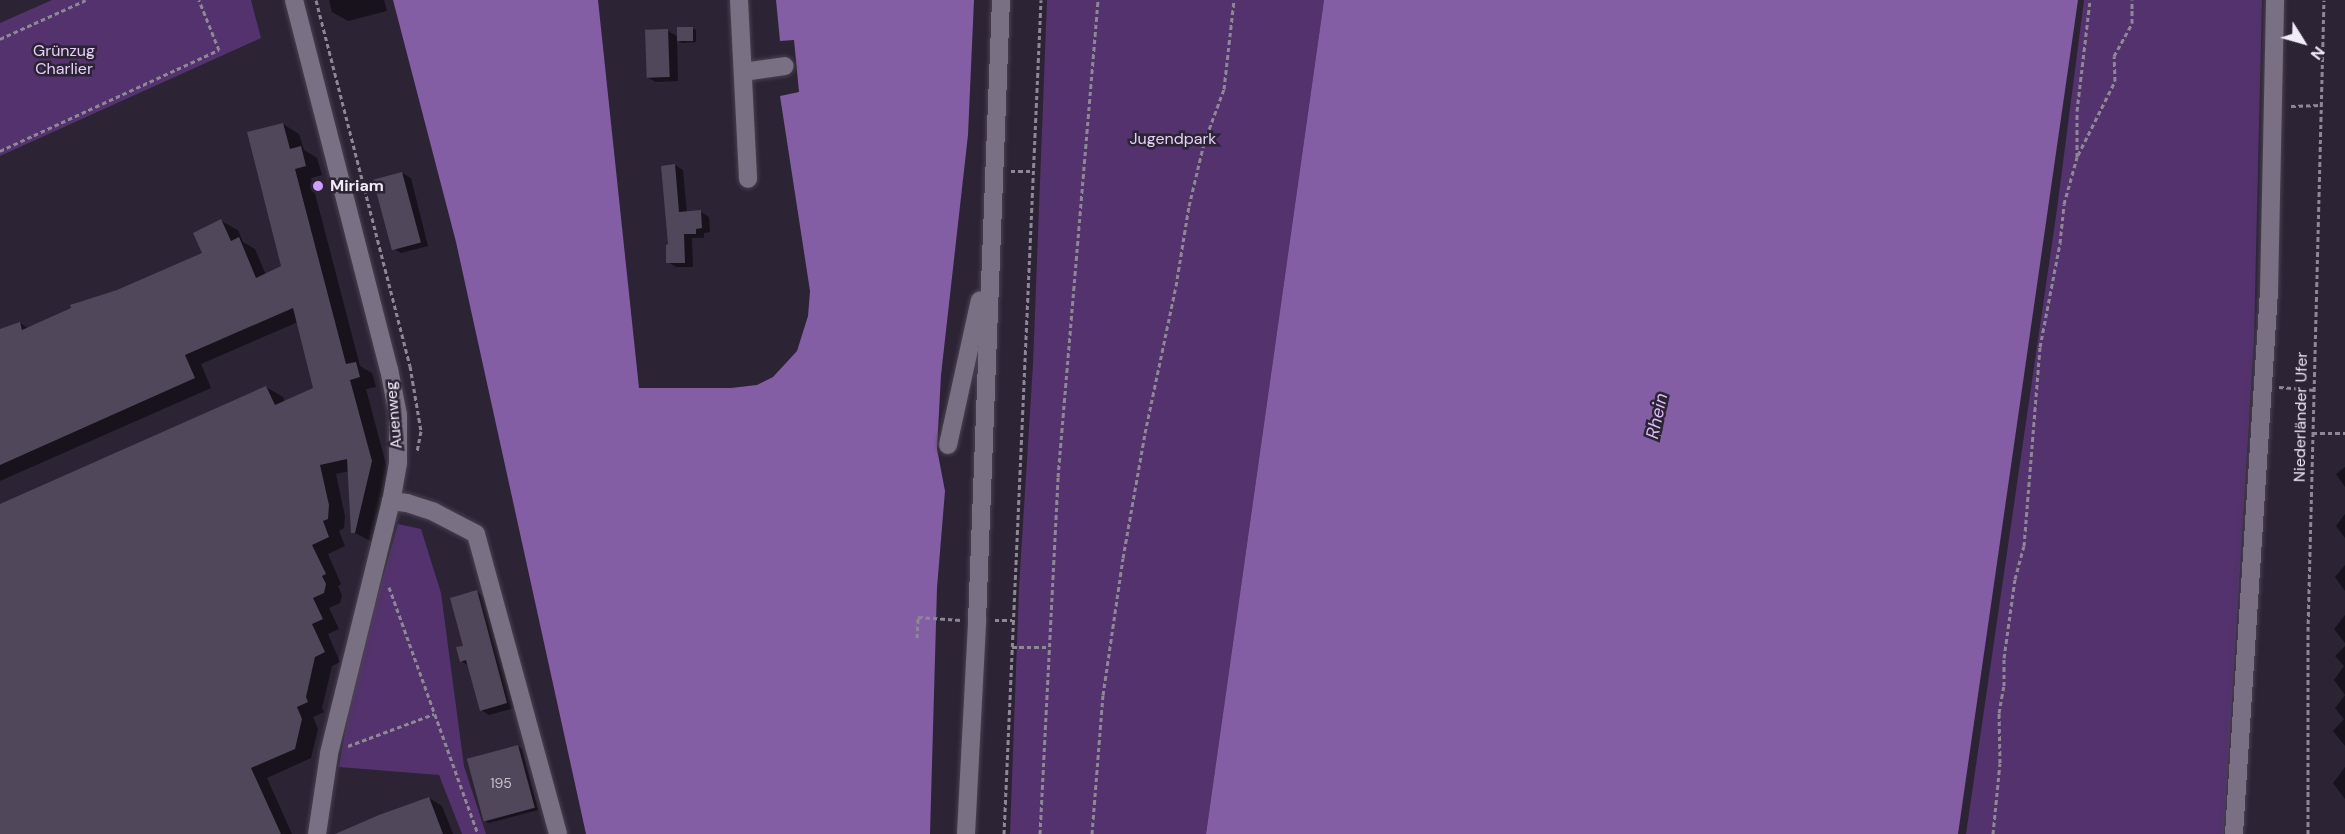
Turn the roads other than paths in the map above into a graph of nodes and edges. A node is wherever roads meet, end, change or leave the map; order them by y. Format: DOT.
graph roads {
  1 [pos="294,0"];
  2 [pos="738,0"];
  3 [pos="1001,0"];
  4 [pos="2275,0"];
  5 [pos="784,66"];
  6 [pos="743,72"];
  7 [pos="748,179"];
  8 [pos="990,258"];
  9 [pos="948,445"];
  10 [pos="391,501"];
  11 [pos="317,834"];
  12 [pos="558,834"];
  13 [pos="966,834"];
  14 [pos="2234,834"];
  1 -- 10 [label="street, Auenweg"];
  2 -- 6 [label="street"];
  3 -- 8 [label="street"];
  4 -- 14 [label="street"];
  5 -- 6 [label="street"];
  6 -- 7 [label="street"];
  8 -- 9 [label="street"];
  8 -- 13 [label="street"];
  10 -- 11 [label="street, Auenweg"];
  10 -- 12 [label="street"];
}
